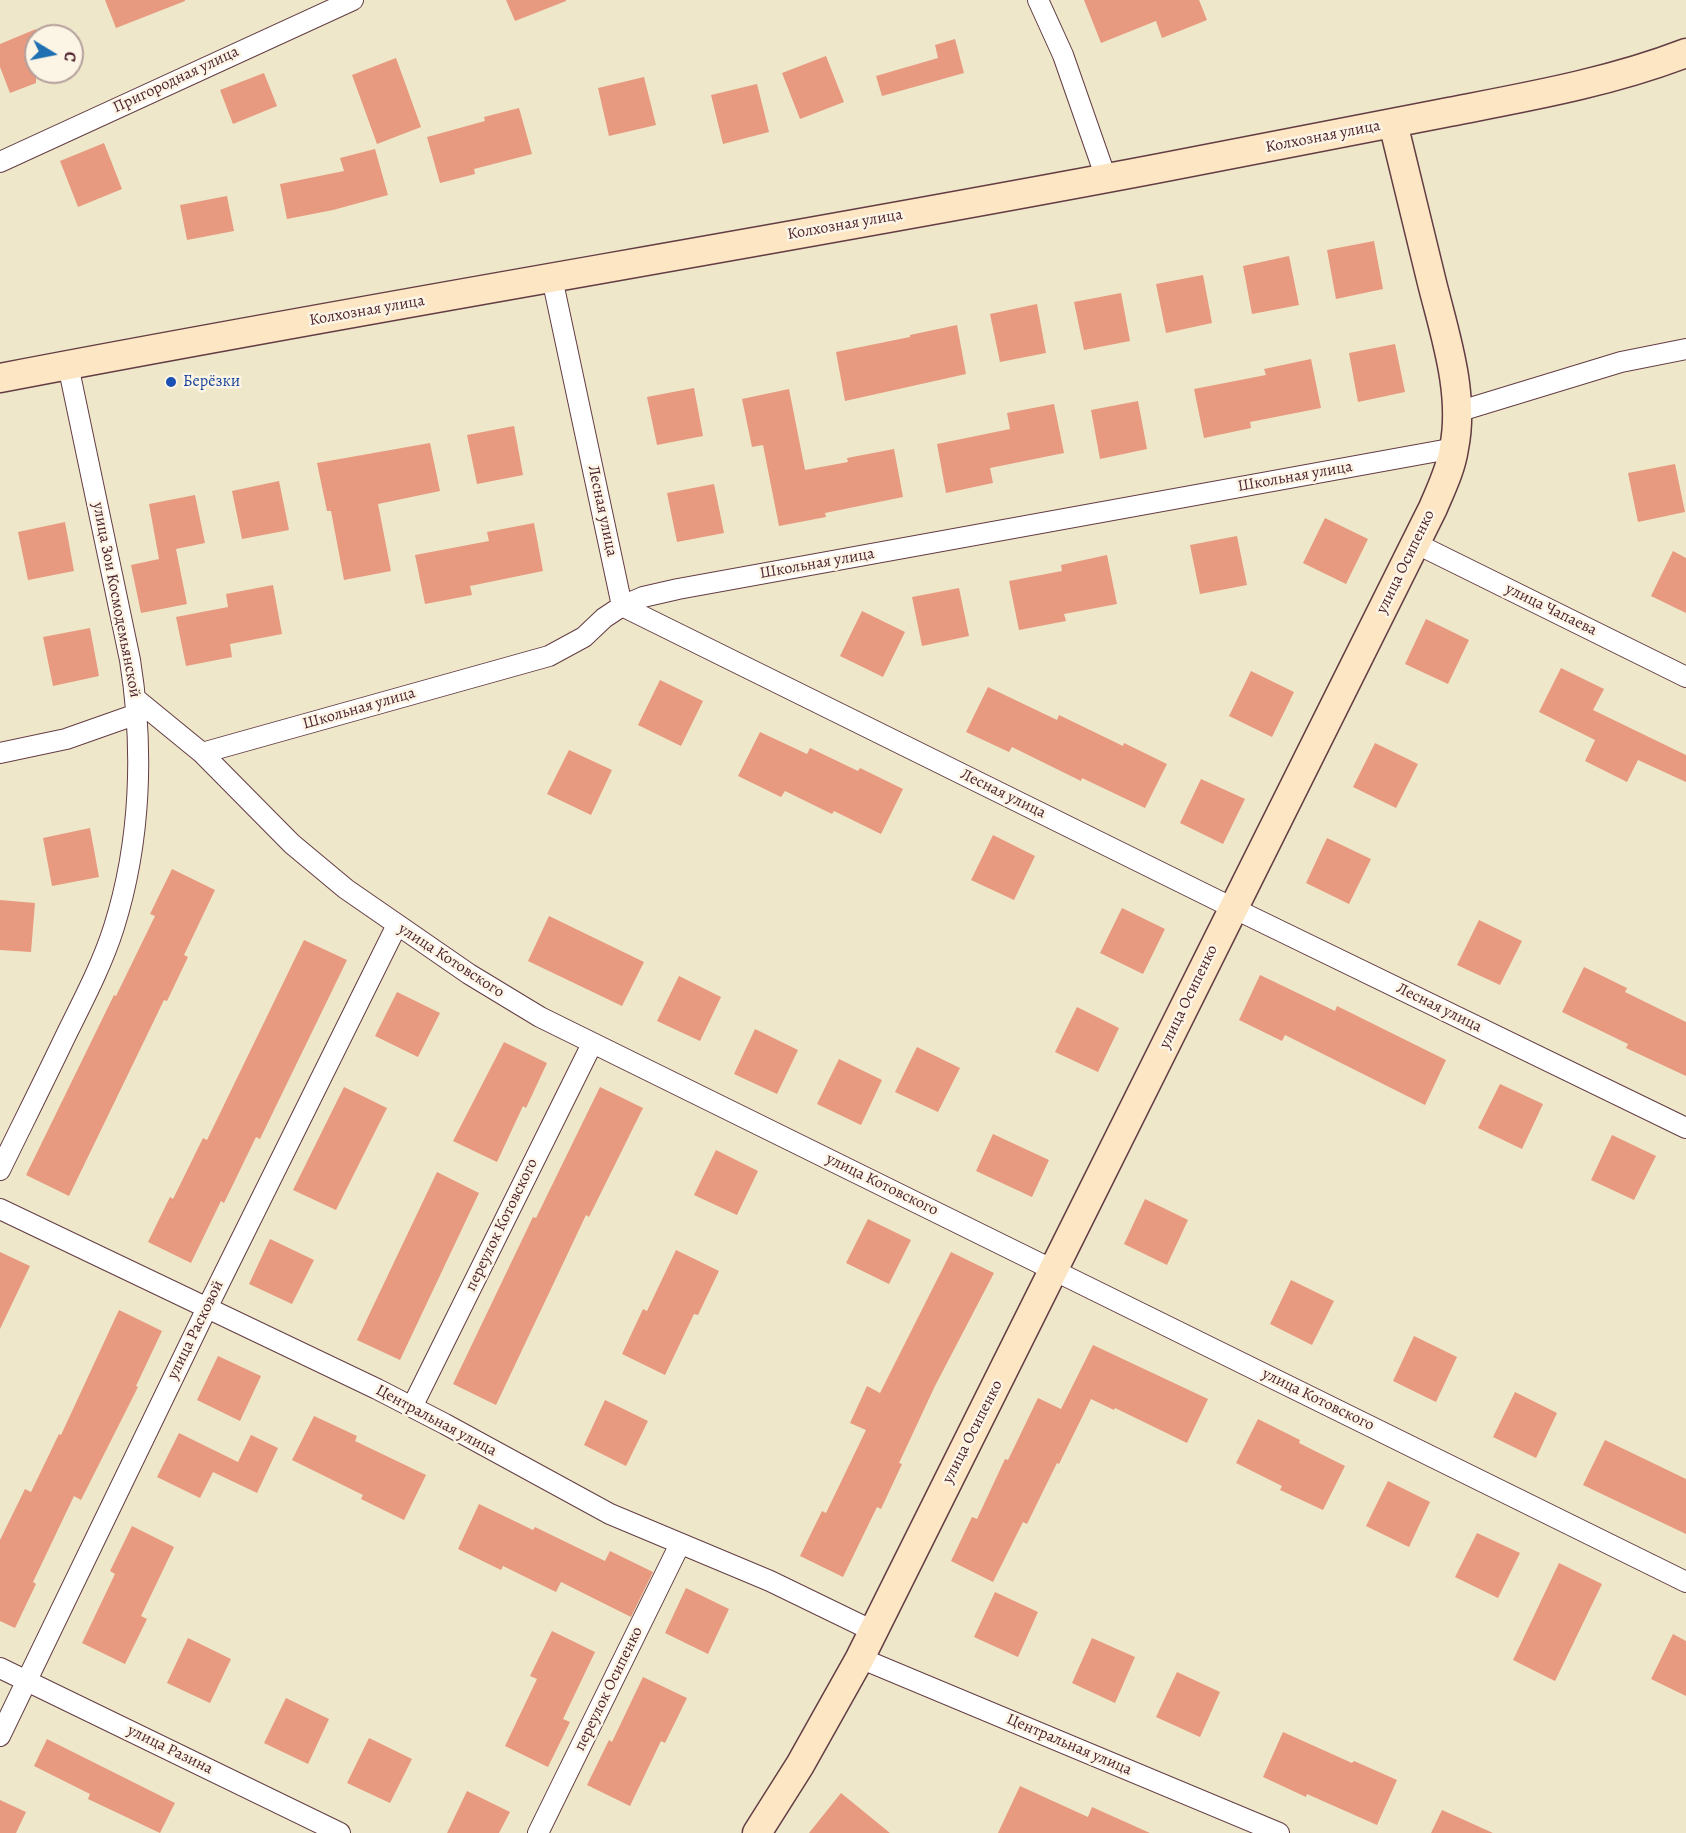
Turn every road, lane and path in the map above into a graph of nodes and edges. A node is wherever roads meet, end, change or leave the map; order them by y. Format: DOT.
graph roads {
  1 [pos="353,0"];
  2 [pos="1038,0"];
  3 [pos="1686,52"];
  4 [pos="1393,123"];
  5 [pos="0,162"];
  6 [pos="1106,178"];
  7 [pos="552,278"];
  8 [pos="1686,348"];
  9 [pos="68,365"];
  10 [pos="0,378"];
  11 [pos="1457,412"];
  12 [pos="1455,448"];
  13 [pos="1415,543"];
  14 [pos="622,606"];
  15 [pos="1686,677"];
  16 [pos="137,707"];
  17 [pos="0,753"];
  18 [pos="202,753"];
  19 [pos="1233,908"];
  20 [pos="397,925"];
  21 [pos="592,1044"];
  22 [pos="1686,1128"];
  23 [pos="0,1170"];
  24 [pos="0,1209"];
  25 [pos="1054,1269"];
  26 [pos="207,1308"];
  27 [pos="412,1407"];
  28 [pos="680,1544"];
  29 [pos="1686,1582"];
  30 [pos="873,1631"];
  31 [pos="860,1658"];
  32 [pos="0,1668"];
  33 [pos="27,1681"];
  34 [pos="0,1736"];
  35 [pos="340,1833"];
  36 [pos="538,1833"];
  37 [pos="757,1833"];
  38 [pos="1279,1833"];
  1 -- 5 [label="street, Пригородная улица"];
  2 -- 6 [label="street"];
  3 -- 4 [label="street, Колхозная улица"];
  4 -- 6 [label="street, Колхозная улица"];
  4 -- 11 [label="street, улица Осипенко"];
  6 -- 7 [label="street, Колхозная улица"];
  7 -- 9 [label="street, Колхозная улица"];
  7 -- 14 [label="street, Лесная улица"];
  8 -- 11 [label="street"];
  9 -- 10 [label="street, Колхозная улица"];
  9 -- 16 [label="street, улица Зои Космодемьянской"];
  11 -- 12 [label="street, улица Осипенко"];
  12 -- 13 [label="street, улица Осипенко"];
  12 -- 14 [label="street, Школьная улица"];
  13 -- 15 [label="street, улица Чапаева"];
  13 -- 19 [label="street, улица Осипенко"];
  14 -- 18 [label="street, Школьная улица"];
  14 -- 19 [label="street, Лесная улица"];
  16 -- 17 [label="street"];
  16 -- 18 [label="street, улица Котовского"];
  16 -- 23 [label="street, улица Зои Космодемьянской"];
  18 -- 20 [label="street, улица Котовского"];
  19 -- 22 [label="street, Лесная улица"];
  19 -- 25 [label="street, улица Осипенко"];
  20 -- 21 [label="street, улица Котовского"];
  20 -- 26 [label="street, улица Расковой"];
  21 -- 25 [label="street, улица Котовского"];
  21 -- 27 [label="street, переулок Котовского"];
  24 -- 26 [label="street, Центральная улица"];
  25 -- 29 [label="street, улица Котовского"];
  25 -- 30 [label="street, улица Осипенко"];
  26 -- 27 [label="street, Центральная улица"];
  26 -- 33 [label="street, улица Расковой"];
  27 -- 28 [label="street, Центральная улица"];
  28 -- 30 [label="street, Центральная улица"];
  28 -- 36 [label="street, переулок Осипенко"];
  30 -- 31 [label="street, улица Осипенко"];
  31 -- 37 [label="street, улица Осипенко"];
  31 -- 38 [label="street, Центральная улица"];
  32 -- 33 [label="street, улица Разина"];
  33 -- 34 [label="street, улица Расковой"];
  33 -- 35 [label="street, улица Разина"];
}
